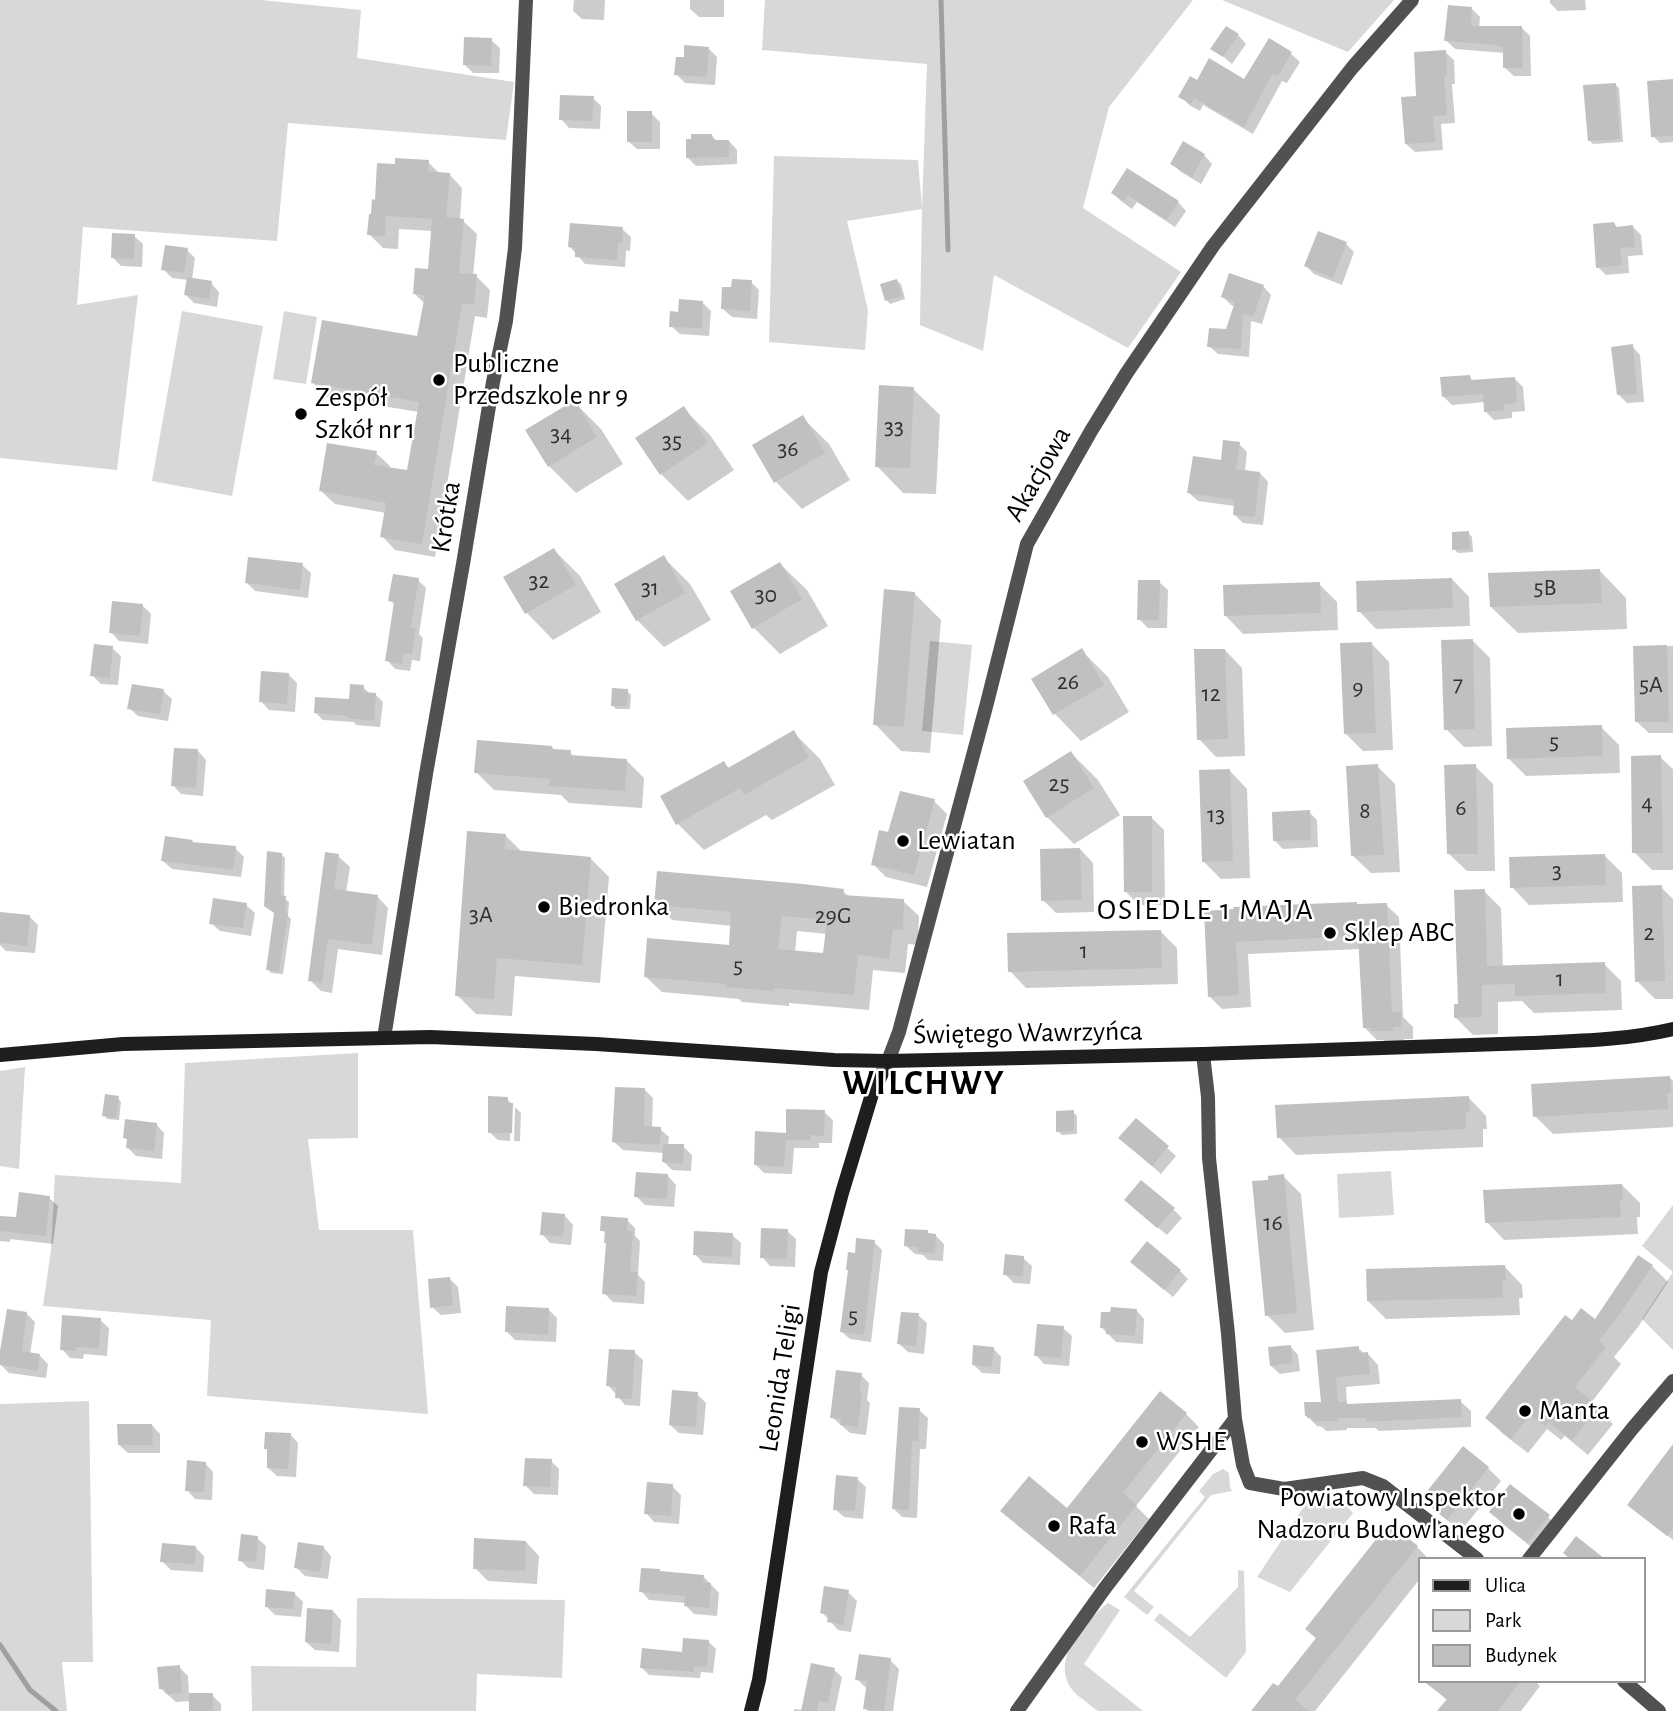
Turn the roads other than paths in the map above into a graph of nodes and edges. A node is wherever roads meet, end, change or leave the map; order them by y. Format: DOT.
graph roads {
  1 [pos="526,0"];
  2 [pos="1412,0"];
  3 [pos="1673,1029"];
  4 [pos="384,1038"];
  5 [pos="1203,1054"];
  6 [pos="0,1055"];
  7 [pos="888,1061"];
  8 [pos="1673,1381"];
  9 [pos="1236,1419"];
  10 [pos="1474,1557"];
  11 [pos="1532,1557"];
  12 [pos="1626,1683"];
  13 [pos="751,1711"];
  14 [pos="1017,1711"];
  15 [pos="1659,1711"];
  1 -- 4 [label="street, Krótka"];
  2 -- 7 [label="street, Akacjowa"];
  3 -- 5 [label="street, Świętego Wawrzyńca"];
  4 -- 6 [label="street, Świętego Wawrzyńca"];
  4 -- 7 [label="street, Świętego Wawrzyńca"];
  5 -- 7 [label="street, Świętego Wawrzyńca"];
  5 -- 9 [label="street"];
  7 -- 13 [label="street, Leonida Teligi"];
  8 -- 11 [label="street"];
  9 -- 10 [label="street"];
  9 -- 14 [label="street"];
  12 -- 15 [label="street"];
}
